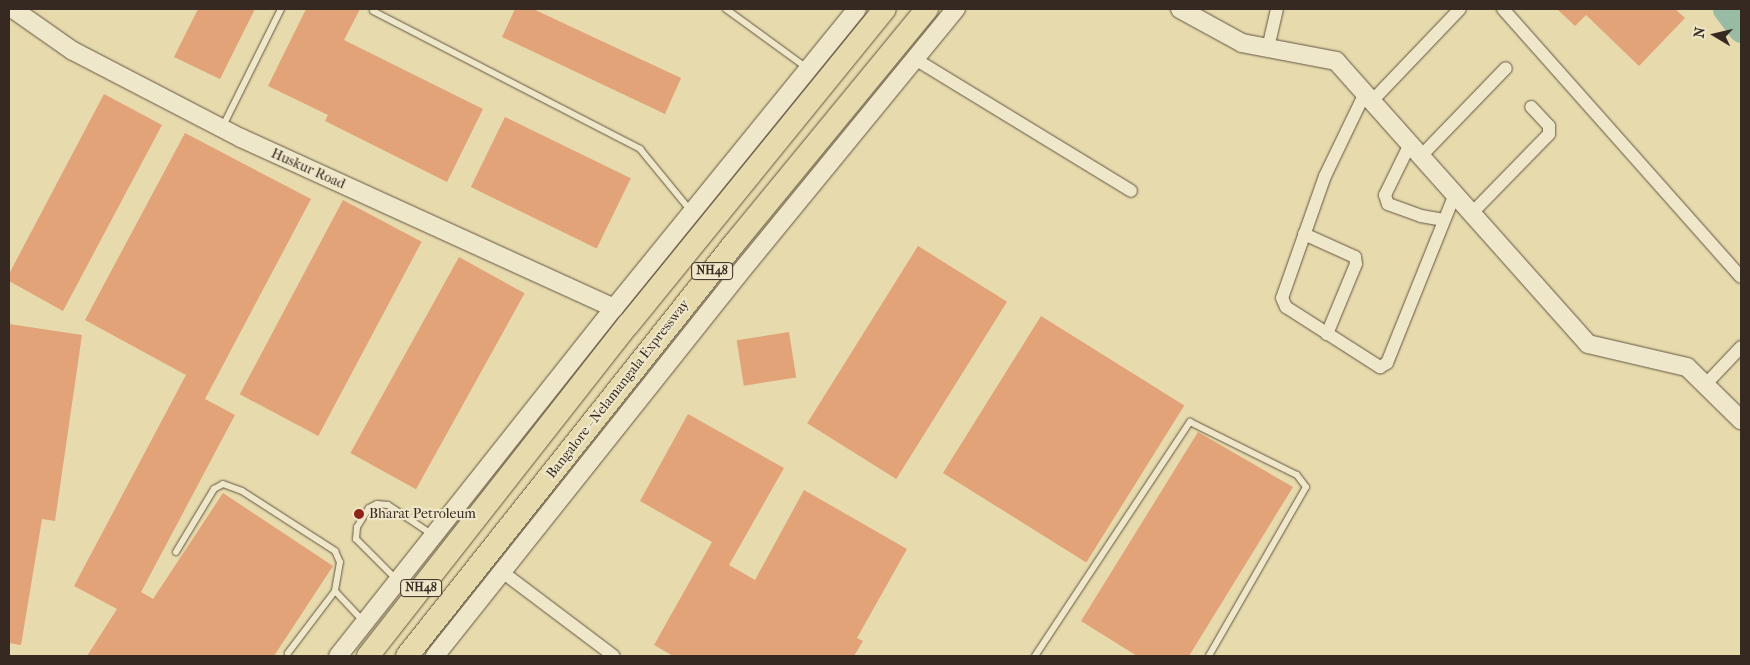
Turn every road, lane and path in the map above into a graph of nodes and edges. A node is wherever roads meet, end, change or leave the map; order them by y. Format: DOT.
graph roads {
  1 [pos="13,9"];
  2 [pos="282,9"];
  3 [pos="726,9"];
  4 [pos="857,9"];
  5 [pos="885,9"];
  6 [pos="927,9"];
  7 [pos="956,9"];
  8 [pos="1180,9"];
  9 [pos="1277,9"];
  10 [pos="1460,9"];
  11 [pos="1503,9"];
  12 [pos="373,10"];
  13 [pos="1268,48"];
  14 [pos="915,59"];
  15 [pos="1506,68"];
  16 [pos="808,69"];
  17 [pos="1368,97"];
  18 [pos="1531,107"];
  19 [pos="222,129"];
  20 [pos="1415,150"];
  21 [pos="1130,191"];
  22 [pos="1455,194"];
  23 [pos="692,212"];
  24 [pos="1472,213"];
  25 [pos="1444,220"];
  26 [pos="1304,234"];
  27 [pos="1741,277"];
  28 [pos="614,308"];
  29 [pos="1328,334"];
  30 [pos="1741,346"];
  31 [pos="1706,384"];
  32 [pos="1741,420"];
  33 [pos="434,535"];
  34 [pos="176,552"];
  35 [pos="501,571"];
  36 [pos="398,581"];
  37 [pos="334,591"];
  38 [pos="365,623"];
  39 [pos="600,652"];
  40 [pos="288,653"];
  41 [pos="338,656"];
  42 [pos="368,656"];
  43 [pos="407,656"];
  44 [pos="435,656"];
  45 [pos="614,656"];
  46 [pos="1035,656"];
  47 [pos="1209,656"];
  1 -- 19 [label="street, Huskur Road"];
  2 -- 19 [label="lane"];
  3 -- 16 [label="lane"];
  4 -- 16 [label="street"];
  5 -- 42 [label="highway, NH48"];
  6 -- 43 [label="highway, Bangalore - Nelamangala Expressway / NH48"];
  7 -- 14 [label="street"];
  8 -- 13 [label="street"];
  9 -- 13 [label="street"];
  10 -- 17 [label="street"];
  11 -- 27 [label="street"];
  12 -- 23 [label="lane"];
  13 -- 17 [label="street"];
  14 -- 21 [label="street"];
  14 -- 35 [label="street"];
  15 -- 20 [label="street"];
  16 -- 23 [label="street"];
  17 -- 20 [label="street"];
  17 -- 26 [label="street"];
  18 -- 24 [label="street"];
  19 -- 28 [label="street, Huskur Road"];
  20 -- 22 [label="street"];
  20 -- 25 [label="street"];
  22 -- 24 [label="street"];
  22 -- 25 [label="street"];
  23 -- 28 [label="street"];
  24 -- 31 [label="street"];
  25 -- 29 [label="street"];
  26 -- 29 [label="street"];
  26 -- 29 [label="street"];
  28 -- 33 [label="street"];
  30 -- 31 [label="street"];
  31 -- 32 [label="street"];
  33 -- 36 [label="street"];
  33 -- 36 [label="lane"];
  34 -- 37 [label="lane"];
  35 -- 39 [label="street"];
  35 -- 44 [label="street"];
  36 -- 38 [label="street"];
  37 -- 38 [label="lane"];
  37 -- 40 [label="lane"];
  38 -- 41 [label="street"];
  39 -- 45 [label="street"];
  46 -- 47 [label="lane"];
}
